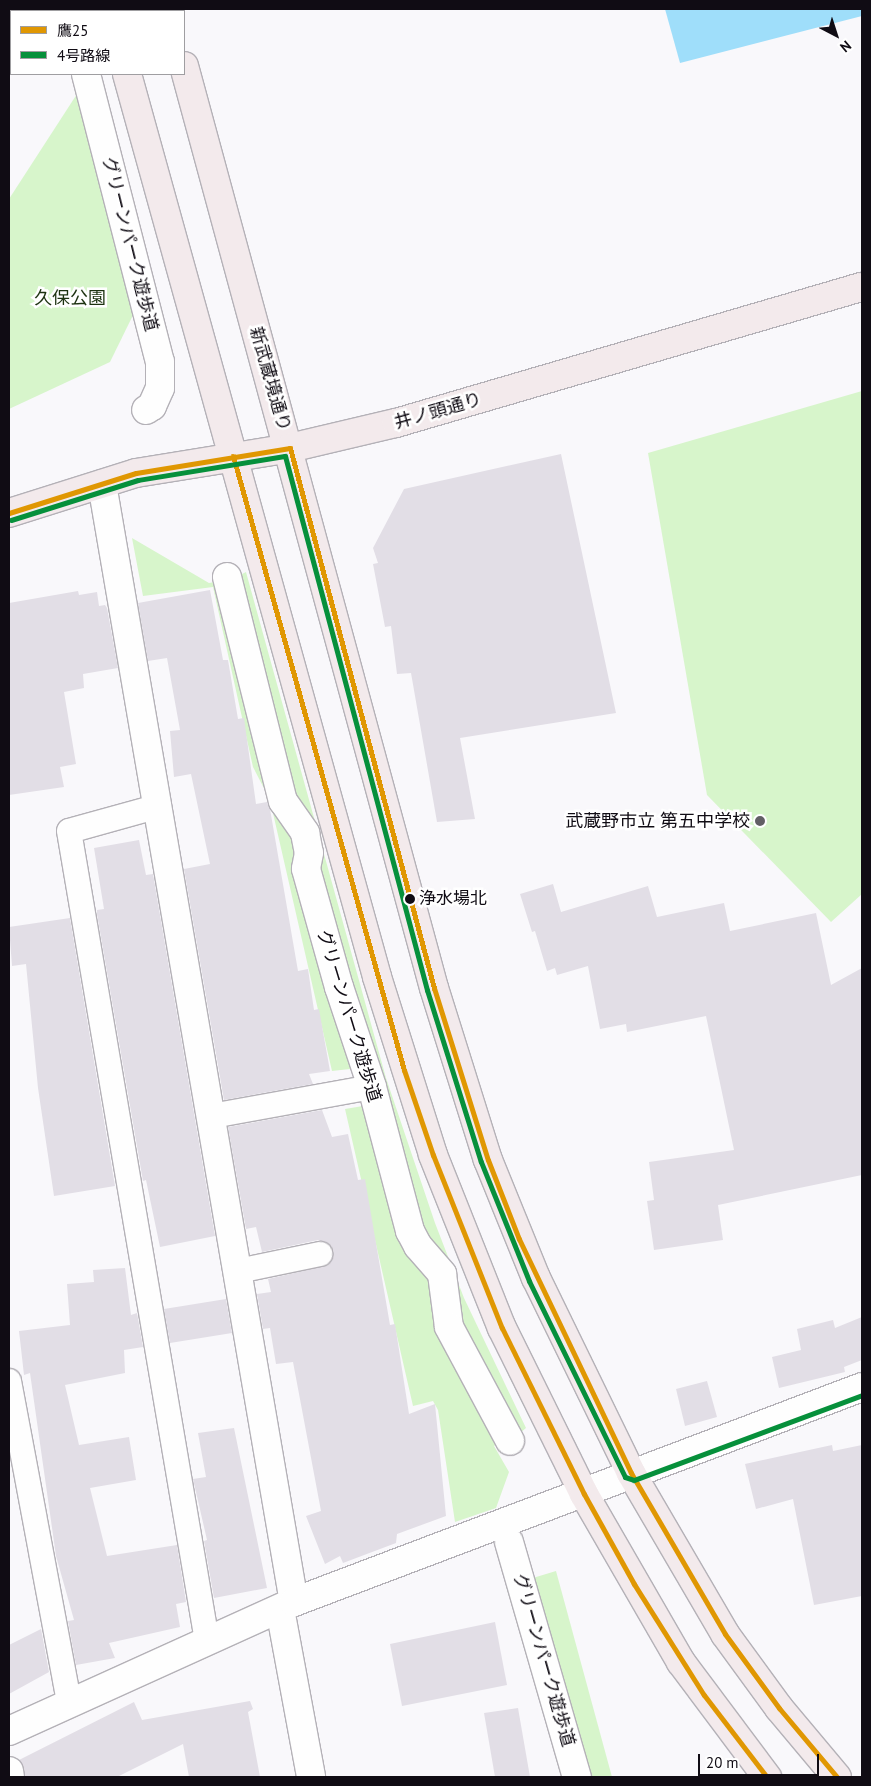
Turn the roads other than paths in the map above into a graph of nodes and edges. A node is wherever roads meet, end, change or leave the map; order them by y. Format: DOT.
graph roads {
  1 [pos="185,70"];
  2 [pos="86,75"];
  3 [pos="127,75"];
  4 [pos="862,288"];
  5 [pos="146,410"];
  6 [pos="290,448"];
  7 [pos="233,456"];
  8 [pos="102,484"];
  9 [pos="9,513"];
  10 [pos="227,577"];
  11 [pos="159,806"];
  12 [pos="372,1087"];
  13 [pos="212,1116"];
  14 [pos="320,1254"];
  15 [pos="238,1271"];
  16 [pos="9,1381"];
  17 [pos="862,1387"];
  18 [pos="510,1440"];
  19 [pos="631,1473"];
  20 [pos="584,1494"];
  21 [pos="509,1542"];
  22 [pos="287,1606"];
  23 [pos="207,1641"];
  24 [pos="69,1702"];
  25 [pos="9,1731"];
  26 [pos="9,1771"];
  27 [pos="10,1777"];
  28 [pos="311,1777"];
  29 [pos="577,1777"];
  30 [pos="767,1777"];
  31 [pos="837,1777"];
  1 -- 6 [label="main road, 新武蔵境通り"];
  2 -- 5 [label="street, グリーンパーク遊歩道"];
  3 -- 7 [label="main road"];
  4 -- 6 [label="main road, 井ノ頭通り"];
  6 -- 7 [label="main road, 井ノ頭通り"];
  6 -- 19 [label="main road, 新武蔵境通り"];
  7 -- 8 [label="main road, 井ノ頭通り"];
  7 -- 20 [label="main road"];
  8 -- 9 [label="main road, 井ノ頭通り"];
  8 -- 11 [label="street"];
  10 -- 12 [label="street, グリーンパーク遊歩道"];
  11 -- 13 [label="street"];
  11 -- 23 [label="lane"];
  12 -- 13 [label="lane"];
  12 -- 18 [label="street, グリーンパーク遊歩道"];
  13 -- 15 [label="street"];
  14 -- 15 [label="lane"];
  15 -- 22 [label="street"];
  16 -- 24 [label="lane"];
  17 -- 19 [label="street"];
  19 -- 20 [label="street"];
  19 -- 31 [label="main road, 新武蔵境通り"];
  20 -- 22 [label="street"];
  20 -- 30 [label="main road"];
  21 -- 29 [label="street, グリーンパーク遊歩道"];
  22 -- 23 [label="street"];
  22 -- 28 [label="street"];
  23 -- 24 [label="street"];
  24 -- 25 [label="street"];
  26 -- 27 [label="street"];
}
